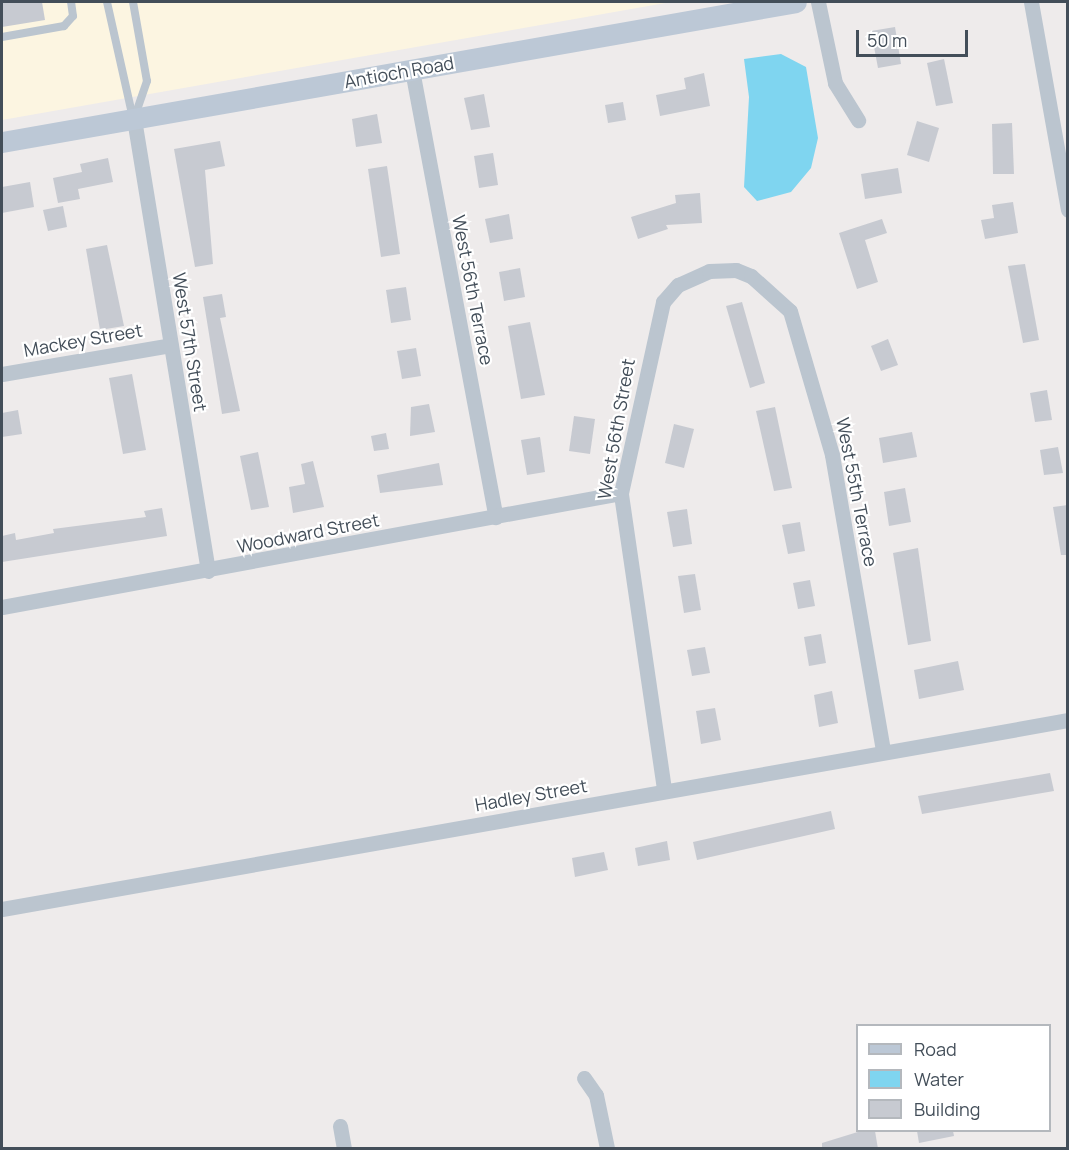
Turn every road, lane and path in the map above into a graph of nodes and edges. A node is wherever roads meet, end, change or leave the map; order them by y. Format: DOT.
graph roads {
  1 [pos="71,2"];
  2 [pos="107,2"];
  3 [pos="133,2"];
  4 [pos="796,2"];
  5 [pos="818,2"];
  6 [pos="1031,2"];
  7 [pos="2,37"];
  8 [pos="412,70"];
  9 [pos="134,119"];
  10 [pos="858,120"];
  11 [pos="2,142"];
  12 [pos="1068,210"];
  13 [pos="736,270"];
  14 [pos="171,345"];
  15 [pos="2,374"];
  16 [pos="621,493"];
  17 [pos="496,517"];
  18 [pos="208,571"];
  19 [pos="2,607"];
  20 [pos="1068,720"];
  21 [pos="883,750"];
  22 [pos="664,789"];
  23 [pos="2,909"];
  24 [pos="584,1078"];
  25 [pos="340,1126"];
  26 [pos="344,1149"];
  27 [pos="607,1149"];
  1 -- 7 [label="lane"];
  2 -- 9 [label="lane"];
  3 -- 9 [label="lane"];
  4 -- 8 [label="main road, Antioch Road"];
  5 -- 10 [label="street"];
  6 -- 12 [label="street"];
  8 -- 9 [label="main road, Antioch Road"];
  8 -- 17 [label="street, West 56th Terrace"];
  9 -- 11 [label="main road, Antioch Road"];
  9 -- 14 [label="street, West 57th Street"];
  13 -- 16 [label="street, West 56th Street"];
  13 -- 21 [label="street, West 55th Terrace"];
  14 -- 15 [label="street, Mackey Street"];
  14 -- 18 [label="street, West 57th Street"];
  16 -- 17 [label="street, Woodward Street"];
  16 -- 22 [label="street, West 56th Street"];
  17 -- 18 [label="street, Woodward Street"];
  18 -- 19 [label="street, Woodward Street"];
  20 -- 21 [label="street, Hadley Street"];
  21 -- 22 [label="street, Hadley Street"];
  22 -- 23 [label="street, Hadley Street"];
  24 -- 27 [label="street"];
  25 -- 26 [label="street"];
}
